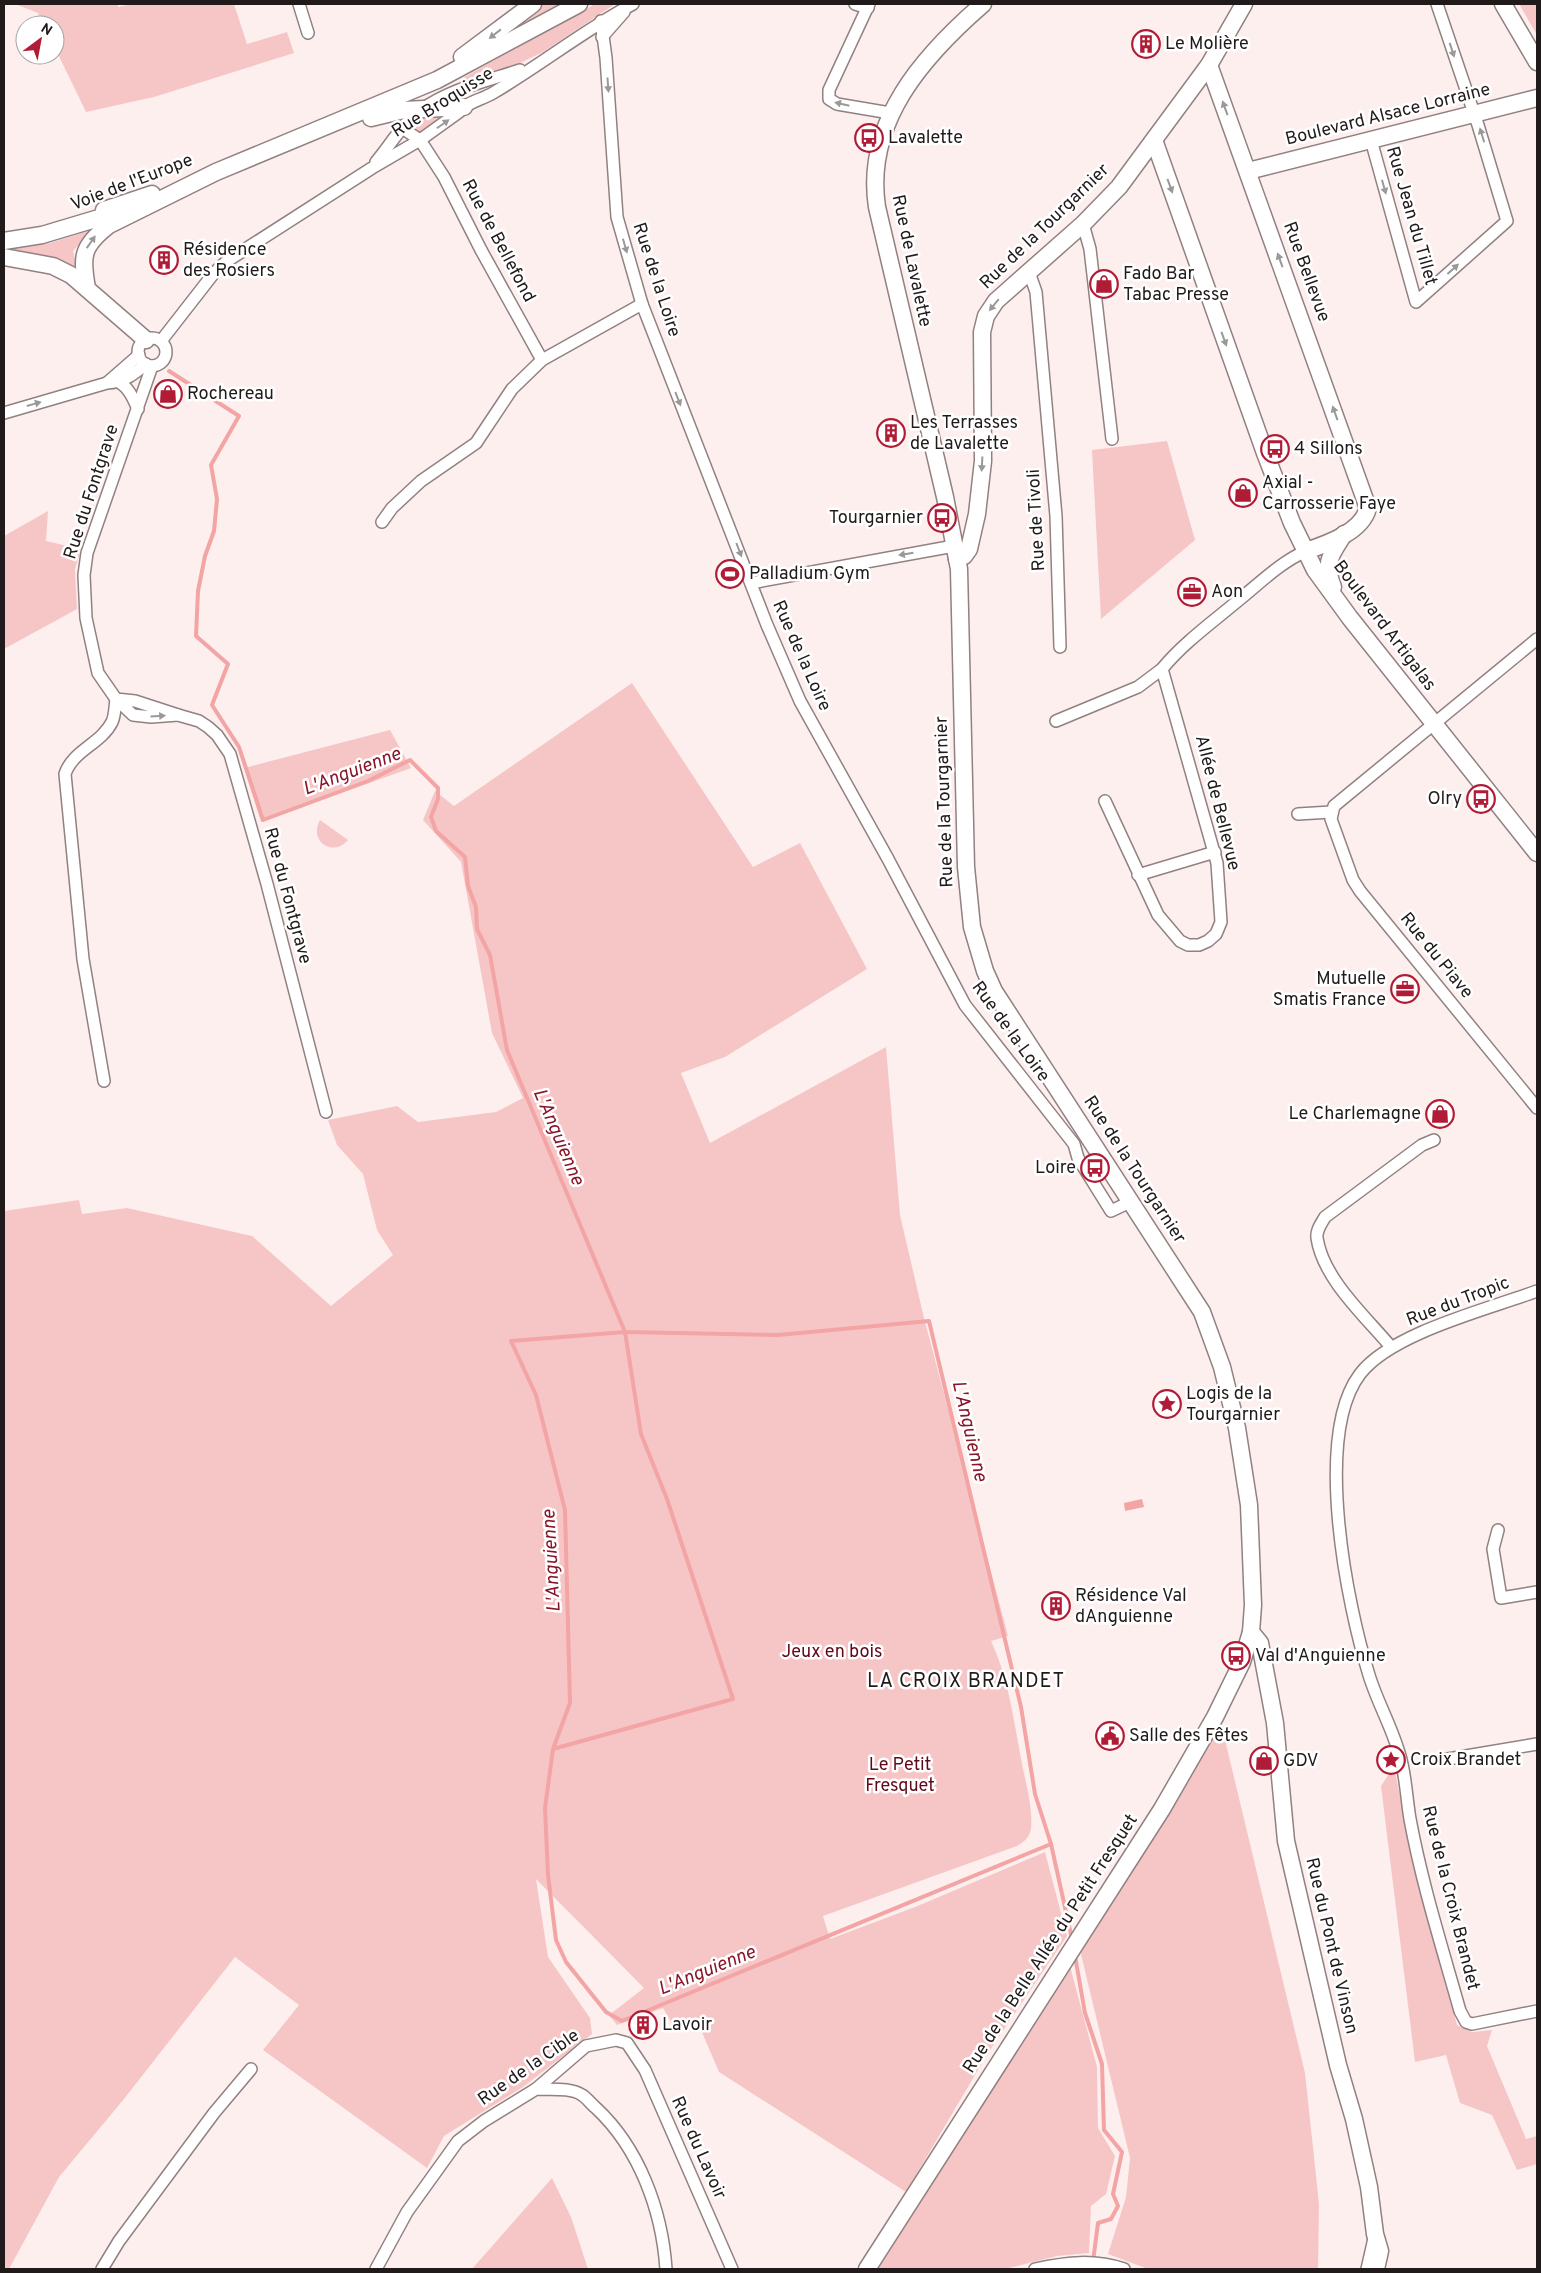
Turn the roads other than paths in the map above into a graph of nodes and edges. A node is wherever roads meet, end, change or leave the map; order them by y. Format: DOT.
graph roads {
  1 [pos="299,4"];
  2 [pos="533,4"];
  3 [pos="579,4"];
  4 [pos="855,4"];
  5 [pos="983,4"];
  6 [pos="1244,4"];
  7 [pos="1437,4"];
  8 [pos="1503,4"];
  9 [pos="631,5"];
  10 [pos="868,6"];
  11 [pos="600,21"];
  12 [pos="308,33"];
  13 [pos="602,37"];
  14 [pos="574,40"];
  15 [pos="1537,62"];
  16 [pos="1209,65"];
  17 [pos="533,66"];
  18 [pos="1537,98"];
  19 [pos="464,107"];
  20 [pos="422,110"];
  21 [pos="890,113"];
  22 [pos="1474,115"];
  23 [pos="402,128"];
  24 [pos="420,140"];
  25 [pos="1154,140"];
  26 [pos="1371,140"];
  27 [pos="262,153"];
  28 [pos="245,160"];
  29 [pos="372,168"];
  30 [pos="1248,170"];
  31 [pos="216,172"];
  32 [pos="1083,224"];
  33 [pos="4,233"];
  34 [pos="4,241"];
  35 [pos="4,257"];
  36 [pos="1029,272"];
  37 [pos="88,288"];
  38 [pos="642,304"];
  39 [pos="154,340"];
  40 [pos="542,360"];
  41 [pos="145,362"];
  42 [pos="113,382"];
  43 [pos="138,409"];
  44 [pos="4,413"];
  45 [pos="1112,439"];
  46 [pos="382,522"];
  47 [pos="1344,534"];
  48 [pos="1306,551"];
  49 [pos="956,552"];
  50 [pos="751,582"];
  51 [pos="1342,606"];
  52 [pos="1537,639"];
  53 [pos="1060,647"];
  54 [pos="1162,669"];
  55 [pos="116,699"];
  56 [pos="1056,720"];
  57 [pos="1433,724"];
  58 [pos="1105,801"];
  59 [pos="1331,812"];
  60 [pos="1298,814"];
  61 [pos="1215,852"];
  62 [pos="1537,853"];
  63 [pos="1138,874"];
  64 [pos="104,1081"];
  65 [pos="1537,1108"];
  66 [pos="326,1112"];
  67 [pos="1434,1140"];
  68 [pos="1120,1187"];
  69 [pos="1104,1197"];
  70 [pos="1130,1202"];
  71 [pos="1537,1291"];
  72 [pos="1391,1347"];
  73 [pos="1498,1530"];
  74 [pos="1537,1592"];
  75 [pos="1251,1632"];
  76 [pos="1537,1744"];
  77 [pos="1442,1760"];
  78 [pos="1537,2011"];
  79 [pos="627,2043"];
  80 [pos="251,2069"];
  81 [pos="536,2089"];
  82 [pos="1375,2234"];
  83 [pos="102,2269"];
  84 [pos="376,2269"];
  85 [pos="666,2269"];
  86 [pos="732,2269"];
  87 [pos="867,2269"];
  88 [pos="1036,2269"];
  89 [pos="1124,2269"];
  90 [pos="1367,2269"];
  91 [pos="1376,2269"];
  1 -- 12 [label="street"];
  2 -- 28 [label="street, one-way"];
  3 -- 27 [label="street"];
  4 -- 10 [label="street"];
  5 -- 21 [label="street, Rue de Lavalette"];
  6 -- 16 [label="street, Rue de la Tourgarnier"];
  7 -- 22 [label="street, one-way"];
  8 -- 15 [label="street"];
  9 -- 11 [label="street, Rue Broquisse"];
  9 -- 13 [label="street"];
  21 -- 10 [label="street, one-way"];
  11 -- 13 [label="street, Rue de la Loire"];
  11 -- 14 [label="street, Rue Broquisse"];
  13 -- 14 [label="street, Rue Broquisse"];
  13 -- 38 [label="street, Rue de la Loire, one-way"];
  14 -- 17 [label="street, Rue Broquisse"];
  16 -- 25 [label="street, Rue de la Tourgarnier"];
  30 -- 16 [label="street, Rue Bellevue, one-way"];
  17 -- 19 [label="street, Rue Broquisse"];
  17 -- 20 [label="street, Rue Broquisse"];
  18 -- 22 [label="street, Boulevard Alsace Lorraine"];
  19 -- 20 [label="street"];
  24 -- 19 [label="street, Rue Broquisse, one-way"];
  20 -- 23 [label="street, Rue Broquisse"];
  20 -- 27 [label="street"];
  21 -- 49 [label="street, Rue de Lavalette"];
  22 -- 26 [label="street, Boulevard Alsace Lorraine"];
  26 -- 22 [label="street, Rue Jean du Tillet, one-way"];
  23 -- 24 [label="street"];
  23 -- 29 [label="street, Rue Broquisse"];
  24 -- 29 [label="street, Rue Broquisse"];
  24 -- 40 [label="street, Rue de Bellefond"];
  25 -- 32 [label="street, Rue de la Tourgarnier"];
  25 -- 48 [label="street, Boulevard Artigalas, one-way"];
  26 -- 30 [label="street, Boulevard Alsace Lorraine"];
  27 -- 28 [label="street"];
  28 -- 31 [label="street"];
  29 -- 39 [label="street, Rue Broquisse"];
  47 -- 30 [label="street, Rue Bellevue, one-way"];
  31 -- 33 [label="street"];
  31 -- 34 [label="street, Voie de l'Europe"];
  37 -- 31 [label="street, one-way"];
  32 -- 36 [label="street, Rue de la Tourgarnier"];
  32 -- 45 [label="street"];
  35 -- 37 [label="street"];
  36 -- 49 [label="street, Rue de la Tourgarnier, one-way"];
  36 -- 53 [label="street, Rue de Tivoli"];
  37 -- 39 [label="street"];
  38 -- 40 [label="street"];
  38 -- 50 [label="street, Rue de la Loire, one-way"];
  39 -- 41 [label="street"];
  39 -- 41 [label="street"];
  40 -- 46 [label="street"];
  41 -- 42 [label="street"];
  41 -- 43 [label="street, Rue du Fontgrave"];
  42 -- 43 [label="street, Rue du Fontgrave"];
  44 -- 42 [label="street, one-way"];
  43 -- 55 [label="street, Rue du Fontgrave"];
  47 -- 48 [label="street"];
  47 -- 51 [label="street"];
  48 -- 51 [label="street, Boulevard Artigalas"];
  48 -- 54 [label="street"];
  49 -- 50 [label="street, one-way"];
  49 -- 68 [label="street, Rue de la Tourgarnier"];
  50 -- 69 [label="street, Rue de la Loire"];
  51 -- 57 [label="street, Boulevard Artigalas"];
  52 -- 57 [label="street"];
  54 -- 56 [label="street"];
  54 -- 61 [label="street, Allée de Bellevue"];
  55 -- 64 [label="street"];
  55 -- 66 [label="street, Rue du Fontgrave"];
  57 -- 59 [label="street"];
  57 -- 62 [label="street, Boulevard Artigalas"];
  58 -- 63 [label="street, Allée de Bellevue"];
  59 -- 60 [label="street"];
  59 -- 65 [label="street, Rue du Piave"];
  61 -- 63 [label="street"];
  61 -- 63 [label="street, Allée de Bellevue"];
  67 -- 72 [label="street"];
  68 -- 69 [label="street"];
  68 -- 70 [label="street, Rue de la Tourgarnier"];
  69 -- 70 [label="street, Rue de la Loire"];
  70 -- 75 [label="street, Rue de la Tourgarnier"];
  71 -- 72 [label="street, Rue du Tropic"];
  72 -- 78 [label="street, Rue de la Croix Brandet"];
  73 -- 74 [label="street"];
  75 -- 82 [label="street, Rue du Pont de Vinson"];
  75 -- 87 [label="street, Rue de la Belle Allée du Petit Fresquet"];
  76 -- 77 [label="street"];
  79 -- 81 [label="street, Rue de la Cible"];
  79 -- 86 [label="street, Rue du Lavoir"];
  80 -- 83 [label="street"];
  81 -- 84 [label="street, Rue de la Cible"];
  81 -- 85 [label="street"];
  82 -- 90 [label="street, Rue du Pont de Vinson"];
  82 -- 91 [label="street"];
  88 -- 89 [label="street"];
}
